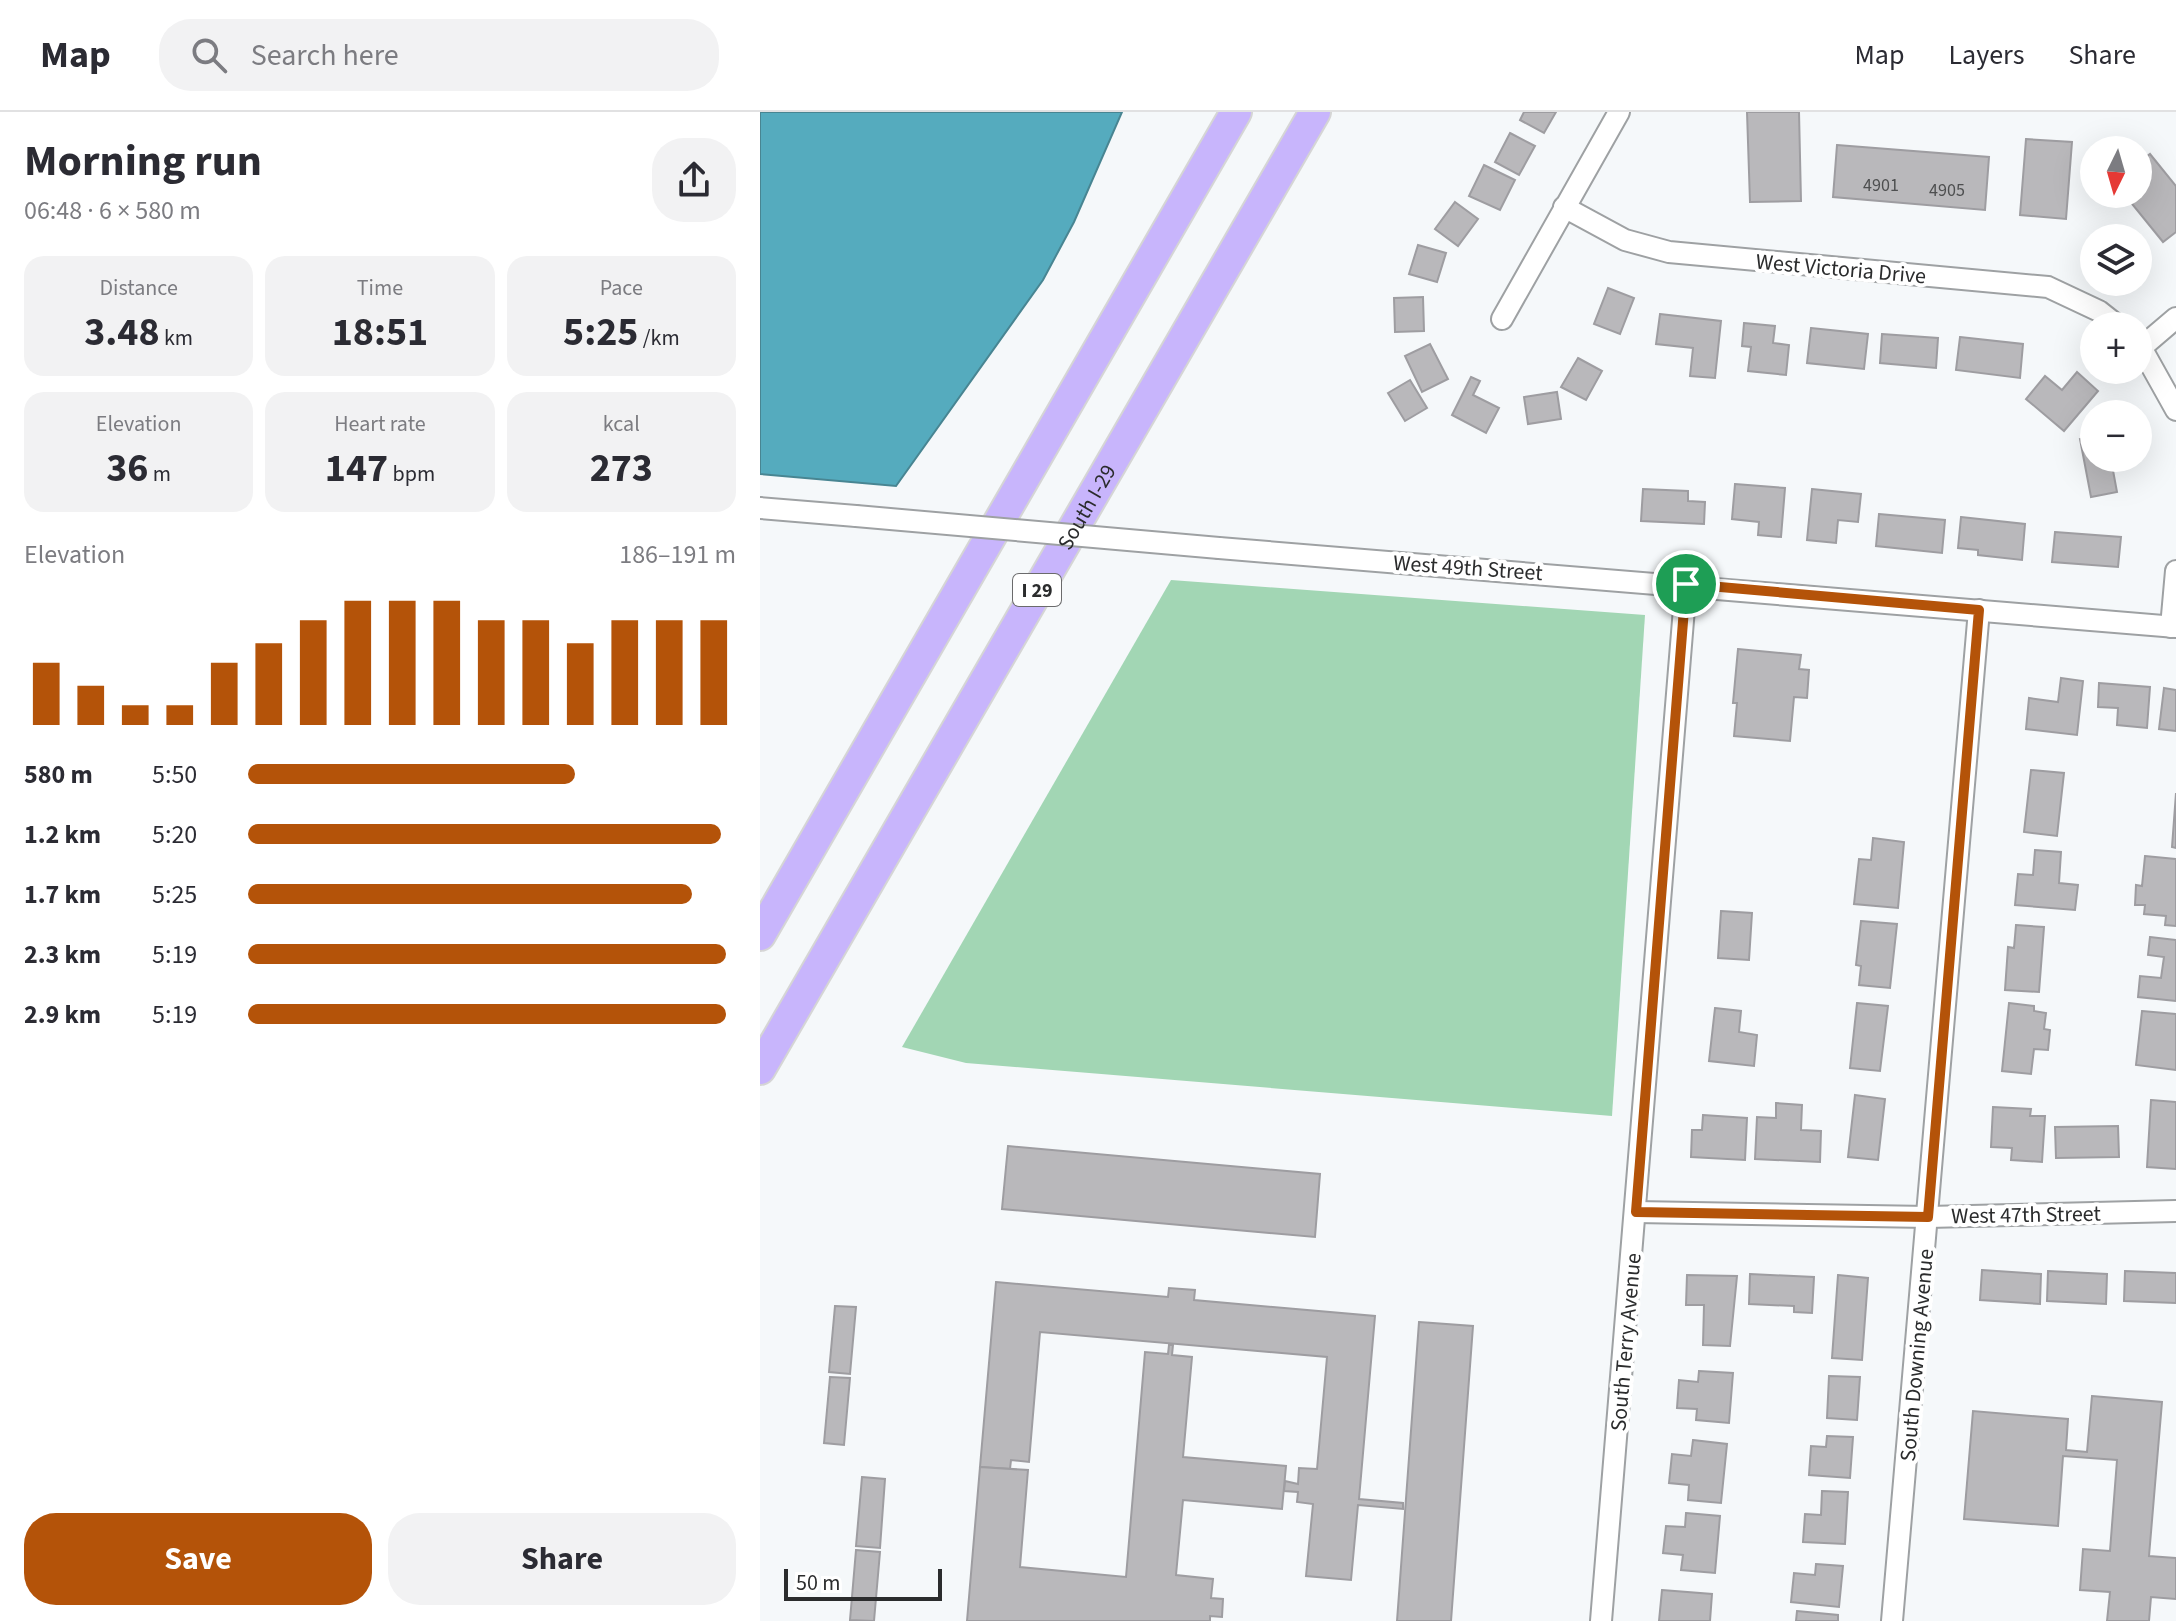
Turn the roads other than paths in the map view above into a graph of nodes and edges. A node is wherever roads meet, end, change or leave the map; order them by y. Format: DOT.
graph roads {
  1 [pos="1236,112"];
  2 [pos="1315,112"];
  3 [pos="1619,112"];
  4 [pos="1564,207"];
  5 [pos="2100,312"];
  6 [pos="2176,318"];
  7 [pos="1502,319"];
  8 [pos="2152,335"];
  9 [pos="2152,366"];
  10 [pos="2176,410"];
  11 [pos="760,508"];
  12 [pos="2176,571"];
  13 [pos="1686,584"];
  14 [pos="1979,610"];
  15 [pos="2174,627"];
  16 [pos="760,935"];
  17 [pos="760,1069"];
  18 [pos="2176,1211"];
  19 [pos="1636,1212"];
  20 [pos="1928,1217"];
  21 [pos="1601,1621"];
  22 [pos="1892,1621"];
  1 -- 16 [label="highway"];
  2 -- 17 [label="highway, South I-29 / I 29"];
  3 -- 4 [label="street"];
  4 -- 5 [label="street, West Victoria Drive"];
  4 -- 7 [label="street"];
  6 -- 8 [label="street"];
  9 -- 10 [label="street"];
  11 -- 13 [label="street, West 49th Street, bridge"];
  12 -- 15 [label="street"];
  13 -- 14 [label="street, West 49th Street"];
  13 -- 19 [label="street, South Terry Avenue"];
  14 -- 15 [label="street, West 49th Street"];
  14 -- 20 [label="street, South Downing Avenue"];
  18 -- 20 [label="street, West 47th Street"];
  19 -- 20 [label="street, West 47th Street"];
  19 -- 21 [label="street, South Terry Avenue"];
  20 -- 22 [label="street, South Downing Avenue"];
}
